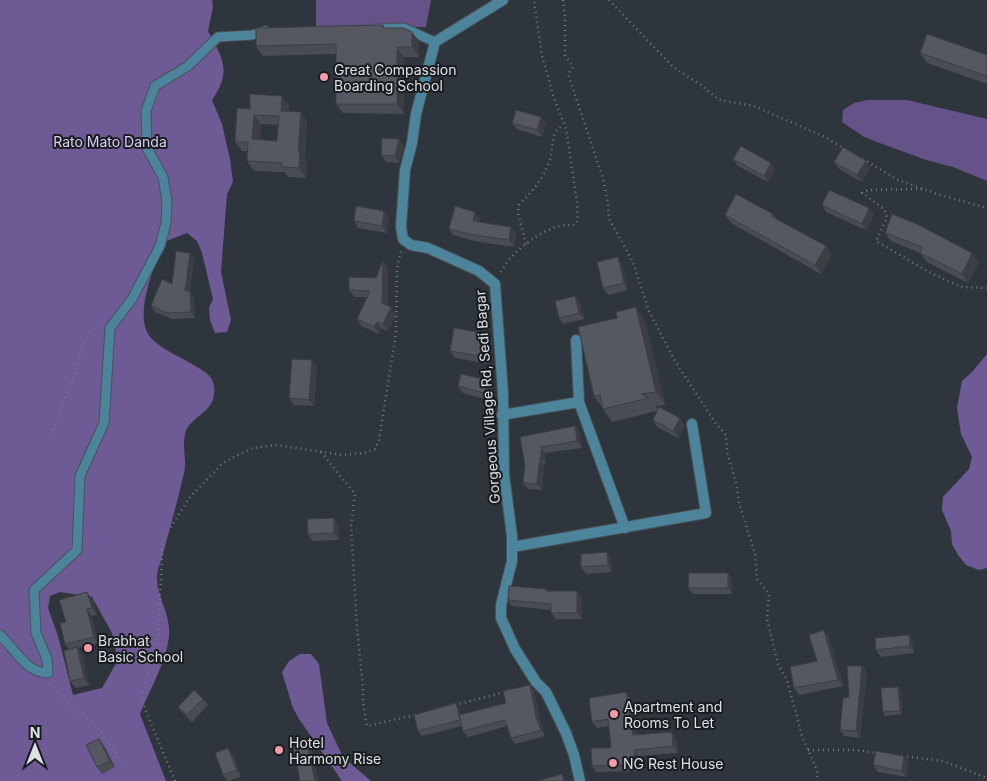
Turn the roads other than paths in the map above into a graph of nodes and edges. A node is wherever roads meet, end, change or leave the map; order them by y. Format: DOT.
graph roads {
  1 [pos="503,0"];
  2 [pos="364,29"];
  3 [pos="279,30"];
  4 [pos="435,42"];
  5 [pos="576,340"];
  6 [pos="579,402"];
  7 [pos="502,414"];
  8 [pos="692,424"];
  9 [pos="625,528"];
  10 [pos="512,547"];
  11 [pos="0,635"];
  12 [pos="580,781"];
  1 -- 4 [label="street"];
  2 -- 4 [label="lane"];
  3 -- 11 [label="lane"];
  4 -- 7 [label="street, Gorgeous Village Rd, Sedi Bagar"];
  5 -- 6 [label="street"];
  6 -- 7 [label="street"];
  6 -- 9 [label="street"];
  7 -- 10 [label="street, Gorgeous Village Rd, Sedi Bagar"];
  8 -- 9 [label="street"];
  9 -- 10 [label="street"];
  10 -- 12 [label="street, Gorgeous Village Rd, Sedi Bagar"];
}
